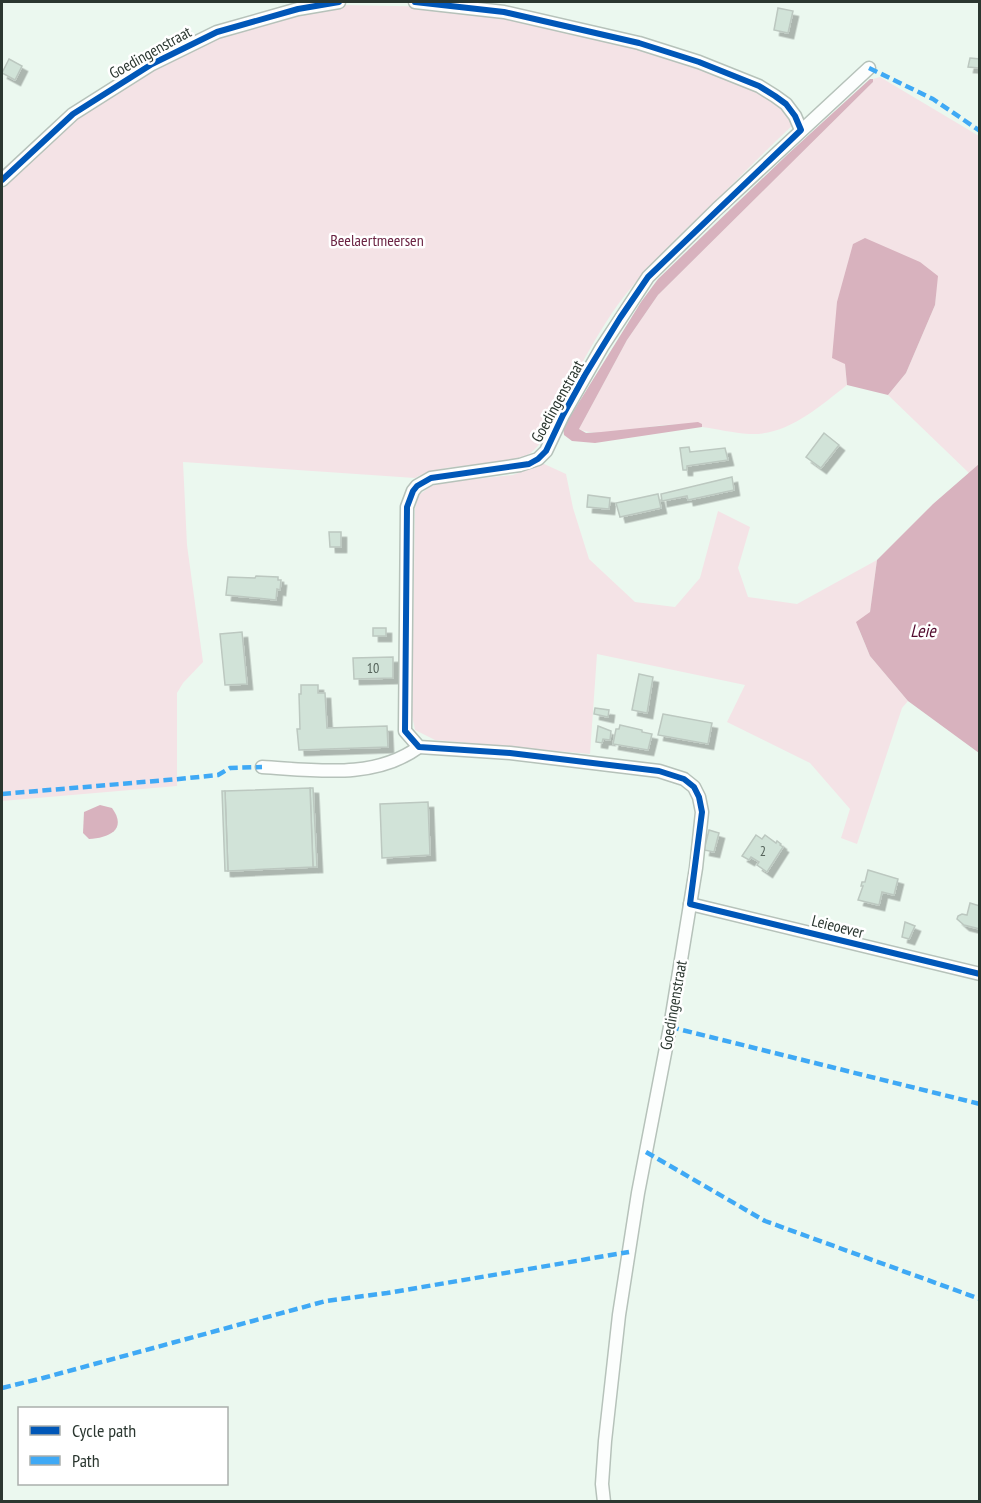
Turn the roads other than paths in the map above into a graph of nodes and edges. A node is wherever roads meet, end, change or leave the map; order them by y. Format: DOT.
graph roads {
  1 [pos="339,2"];
  2 [pos="416,2"];
  3 [pos="869,68"];
  4 [pos="801,130"];
  5 [pos="2,180"];
  6 [pos="419,747"];
  7 [pos="262,767"];
  8 [pos="690,904"];
  9 [pos="980,974"];
  10 [pos="604,1502"];
  1 -- 5 [label="street, Goedingenstraat"];
  2 -- 4 [label="street"];
  3 -- 4 [label="street, Goedingenstraat"];
  4 -- 6 [label="street, Goedingenstraat"];
  6 -- 7 [label="street"];
  6 -- 8 [label="street, Goedingenstraat"];
  8 -- 9 [label="street, Leieoever"];
  8 -- 10 [label="street, Goedingenstraat"];
}
